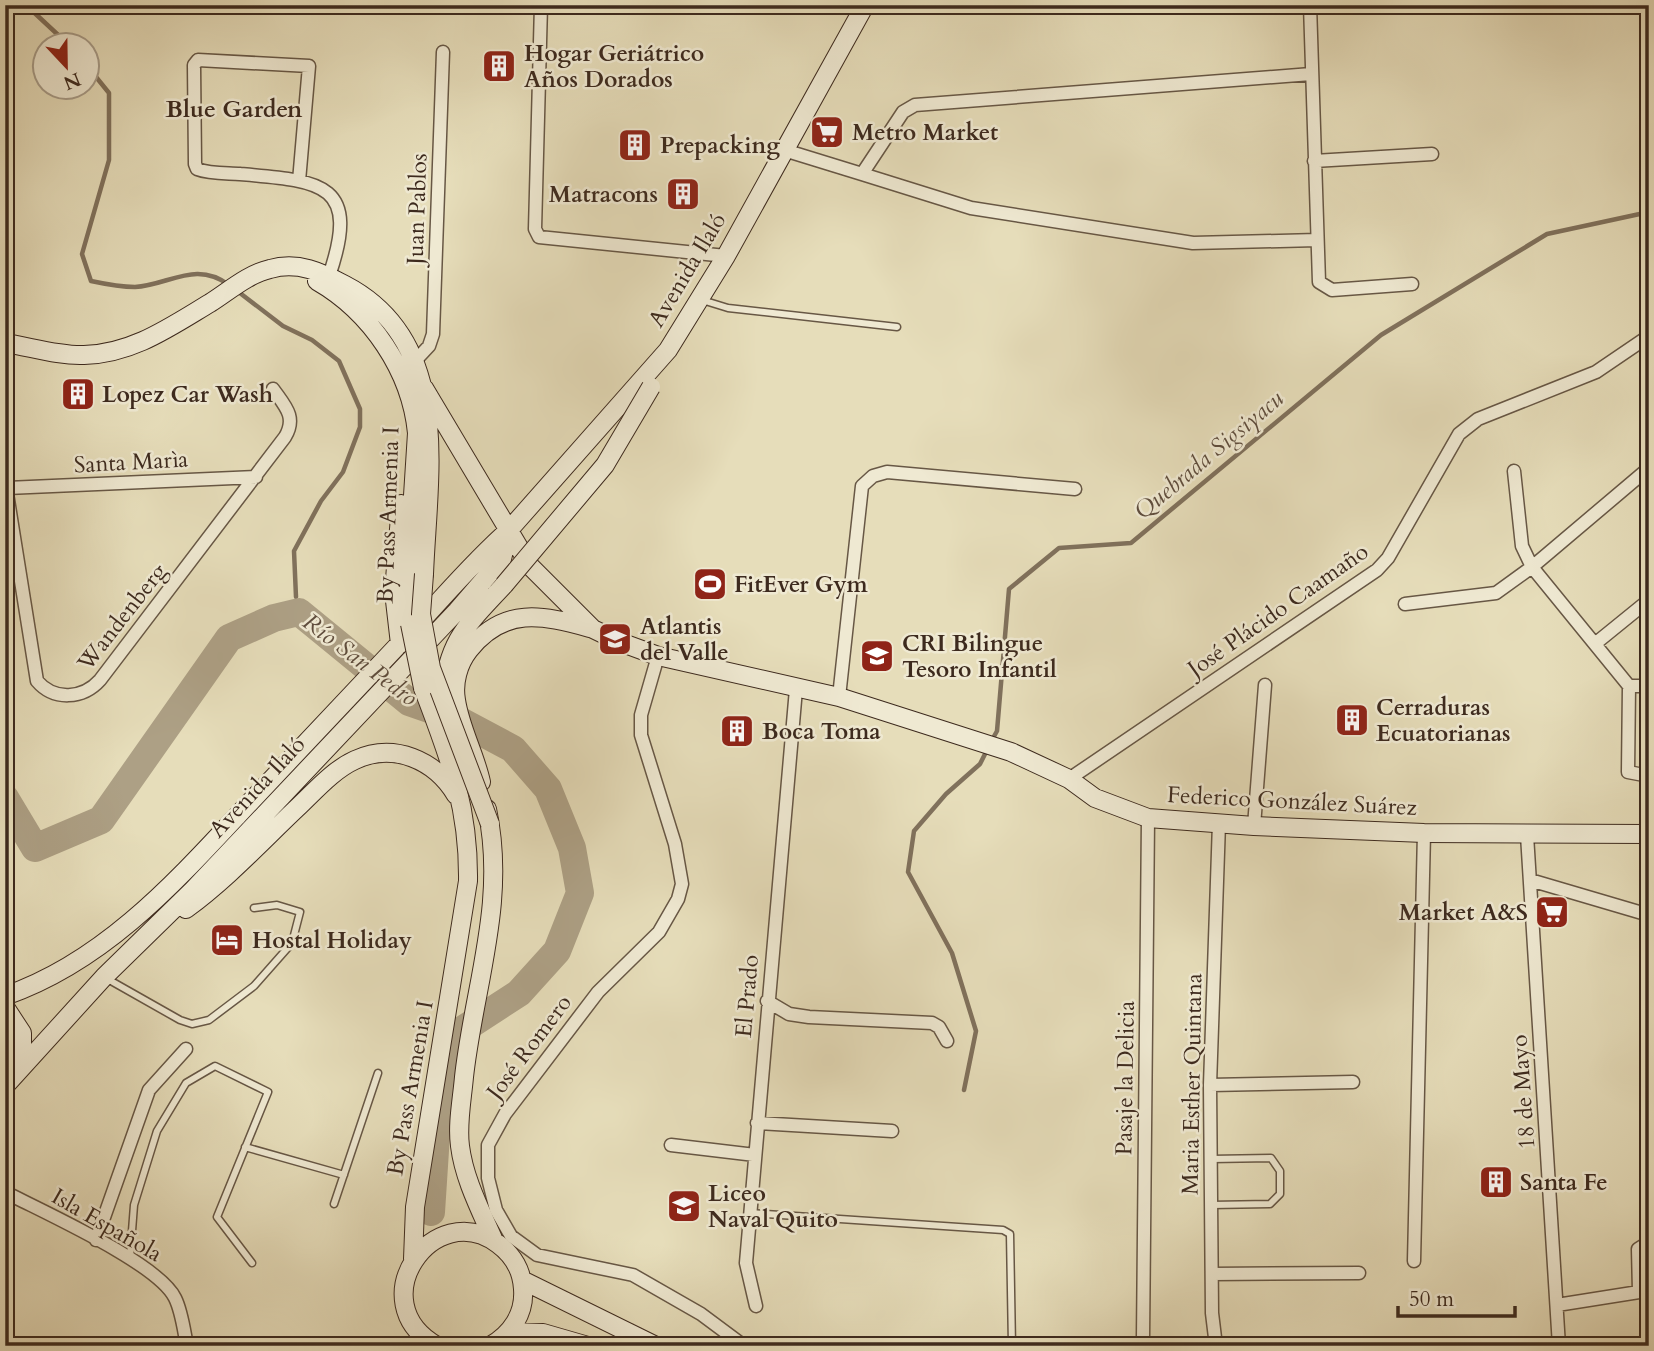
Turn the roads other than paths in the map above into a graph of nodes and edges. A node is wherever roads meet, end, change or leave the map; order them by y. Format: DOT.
graph roads {
  1 [pos="541,5"];
  2 [pos="865,5"];
  3 [pos="1310,5"];
  4 [pos="443,52"];
  5 [pos="1311,74"];
  6 [pos="784,150"];
  7 [pos="1432,154"];
  8 [pos="1314,161"];
  9 [pos="862,174"];
  10 [pos="299,181"];
  11 [pos="1317,240"];
  12 [pos="726,256"];
  13 [pos="281,267"];
  14 [pos="328,276"];
  15 [pos="1412,284"];
  16 [pos="701,299"];
  17 [pos="344,301"];
  18 [pos="897,327"];
  19 [pos="1649,336"];
  20 [pos="5,343"];
  21 [pos="668,350"];
  22 [pos="415,361"];
  23 [pos="424,387"];
  24 [pos="273,389"];
  25 [pos="424,434"];
  26 [pos="1649,468"];
  27 [pos="1514,471"];
  28 [pos="256,477"];
  29 [pos="6,485"];
  30 [pos="1075,489"];
  31 [pos="509,530"];
  32 [pos="1532,567"];
  33 [pos="1649,600"];
  34 [pos="1405,604"];
  35 [pos="593,629"];
  36 [pos="1596,643"];
  37 [pos="395,649"];
  38 [pos="659,656"];
  39 [pos="1265,685"];
  40 [pos="1629,686"];
  41 [pos="1649,687"];
  42 [pos="796,689"];
  43 [pos="839,697"];
  44 [pos="442,702"];
  45 [pos="1649,776"];
  46 [pos="1069,779"];
  47 [pos="463,807"];
  48 [pos="1149,818"];
  49 [pos="1219,823"];
  50 [pos="490,824"];
  51 [pos="1254,826"];
  52 [pos="1424,832"];
  53 [pos="1649,834"];
  54 [pos="1527,835"];
  55 [pos="1530,880"];
  56 [pos="254,908"];
  57 [pos="1649,915"];
  58 [pos="136,945"];
  59 [pos="104,977"];
  60 [pos="5,996"];
  61 [pos="767,1001"];
  62 [pos="5,1007"];
  63 [pos="947,1041"];
  64 [pos="187,1049"];
  65 [pos="22,1066"];
  66 [pos="378,1073"];
  67 [pos="1353,1082"];
  68 [pos="1210,1085"];
  69 [pos="5,1086"];
  70 [pos="757,1123"];
  71 [pos="892,1131"];
  72 [pos="671,1145"];
  73 [pos="245,1147"];
  74 [pos="755,1155"];
  75 [pos="1211,1159"];
  76 [pos="344,1175"];
  77 [pos="5,1192"];
  78 [pos="334,1204"];
  79 [pos="1211,1205"];
  80 [pos="750,1213"];
  81 [pos="96,1240"];
  82 [pos="494,1241"];
  83 [pos="1649,1242"];
  84 [pos="130,1258"];
  85 [pos="413,1259"];
  86 [pos="1414,1261"];
  87 [pos="252,1263"];
  88 [pos="1212,1273"];
  89 [pos="1359,1273"];
  90 [pos="522,1280"];
  91 [pos="1557,1305"];
  92 [pos="757,1306"];
  93 [pos="508,1332"];
  94 [pos="1143,1338"];
  95 [pos="492,1345"];
  96 [pos="187,1346"];
  97 [pos="437,1346"];
  98 [pos="588,1346"];
  99 [pos="656,1346"];
  100 [pos="744,1346"];
  101 [pos="1012,1346"];
  102 [pos="1216,1346"];
  103 [pos="1559,1346"];
  1 -- 12 [label="street"];
  2 -- 6 [label="main road, Avenida Ilaló"];
  3 -- 5 [label="street"];
  4 -- 22 [label="street, Juan Pablos"];
  5 -- 8 [label="street"];
  5 -- 9 [label="street"];
  6 -- 9 [label="street"];
  6 -- 12 [label="main road, Avenida Ilaló"];
  7 -- 8 [label="street"];
  8 -- 11 [label="street"];
  9 -- 11 [label="street"];
  10 -- 10 [label="street"];
  10 -- 14 [label="street"];
  11 -- 15 [label="street"];
  12 -- 16 [label="main road, Avenida Ilaló"];
  13 -- 14 [label="main road, By Pass Armenia I"];
  13 -- 17 [label="main road, By Pass Armenia I"];
  13 -- 20 [label="main road"];
  14 -- 22 [label="main road, By Pass Armenia I"];
  16 -- 18 [label="lane"];
  16 -- 21 [label="main road, Avenida Ilaló"];
  17 -- 25 [label="main road, By Pass Armenia I"];
  17 -- 37 [label="main road"];
  19 -- 46 [label="street, José Plácido Caamaño"];
  21 -- 31 [label="main road, Avenida Ilaló"];
  21 -- 44 [label="main road, bridge"];
  22 -- 23 [label="main road, By Pass Armenia I"];
  23 -- 25 [label="main road, By Pass Armenia I"];
  23 -- 31 [label="main road, Federico González Suárez"];
  24 -- 28 [label="street, Wandenberg"];
  25 -- 44 [label="main road, By Pass Armenia I, bridge"];
  25 -- 47 [label="main road, By Pass Armenia I, bridge"];
  26 -- 32 [label="street"];
  27 -- 32 [label="street"];
  28 -- 29 [label="street, Santa Marìa"];
  28 -- 29 [label="street, Wandenberg"];
  30 -- 43 [label="street"];
  31 -- 35 [label="main road, Federico González Suárez"];
  31 -- 37 [label="main road, Avenida Ilaló"];
  31 -- 58 [label="main road, Avenida Ilaló"];
  32 -- 34 [label="street"];
  32 -- 36 [label="street"];
  33 -- 36 [label="street"];
  35 -- 38 [label="main road, Federico González Suárez"];
  35 -- 50 [label="main road, bridge"];
  36 -- 40 [label="street"];
  37 -- 60 [label="main road, Avenida Ilaló"];
  38 -- 42 [label="main road, Federico González Suárez"];
  38 -- 100 [label="street, José Romero"];
  39 -- 51 [label="street"];
  40 -- 41 [label="street"];
  40 -- 45 [label="street"];
  42 -- 43 [label="main road, Federico González Suárez"];
  42 -- 61 [label="street, El Prado"];
  43 -- 46 [label="main road, Federico González Suárez"];
  44 -- 50 [label="main road, By Pass Armenia I, bridge"];
  46 -- 48 [label="main road, Federico González Suárez"];
  47 -- 58 [label="main road"];
  47 -- 85 [label="main road, By Pass Armenia I"];
  48 -- 49 [label="main road, Federico González Suárez"];
  48 -- 94 [label="street, Pasaje la Delicia"];
  49 -- 51 [label="main road, Federico González Suárez"];
  49 -- 68 [label="street, Maria Esther Quintana"];
  50 -- 82 [label="main road, By Pass Armenia I"];
  51 -- 52 [label="main road, Federico González Suárez"];
  52 -- 54 [label="main road, Federico González Suárez"];
  52 -- 86 [label="street"];
  53 -- 54 [label="main road, Federico González Suárez"];
  54 -- 55 [label="street, 18 de Mayo"];
  55 -- 57 [label="street"];
  55 -- 91 [label="street, 18 de Mayo"];
  56 -- 59 [label="lane"];
  58 -- 59 [label="main road, Avenida Ilaló"];
  59 -- 65 [label="main road, Avenida Ilaló"];
  61 -- 63 [label="street"];
  61 -- 70 [label="street, El Prado"];
  62 -- 65 [label="main road"];
  64 -- 81 [label="street"];
  65 -- 69 [label="main road, Avenida Ilaló"];
  66 -- 76 [label="lane"];
  67 -- 68 [label="street"];
  68 -- 75 [label="street, Maria Esther Quintana"];
  70 -- 71 [label="street"];
  70 -- 74 [label="street, El Prado"];
  72 -- 74 [label="street"];
  73 -- 76 [label="lane"];
  73 -- 84 [label="lane"];
  73 -- 87 [label="lane"];
  74 -- 80 [label="street, El Prado"];
  75 -- 79 [label="street, Maria Esther Quintana"];
  75 -- 79 [label="lane"];
  76 -- 78 [label="lane"];
  77 -- 81 [label="street, Isla Española"];
  79 -- 88 [label="street, Maria Esther Quintana"];
  80 -- 92 [label="street, El Prado"];
  80 -- 101 [label="lane"];
  81 -- 84 [label="street, Isla Española"];
  82 -- 85 [label="main road"];
  82 -- 90 [label="main road, By Pass Armenia I"];
  83 -- 91 [label="street"];
  84 -- 96 [label="street, Isla Española"];
  85 -- 97 [label="main road, By Pass Armenia I"];
  88 -- 89 [label="street"];
  88 -- 102 [label="street, Maria Esther Quintana"];
  90 -- 93 [label="main road"];
  90 -- 99 [label="main road"];
  91 -- 103 [label="street, 18 de Mayo"];
  93 -- 95 [label="main road"];
  93 -- 98 [label="main road"];
}
